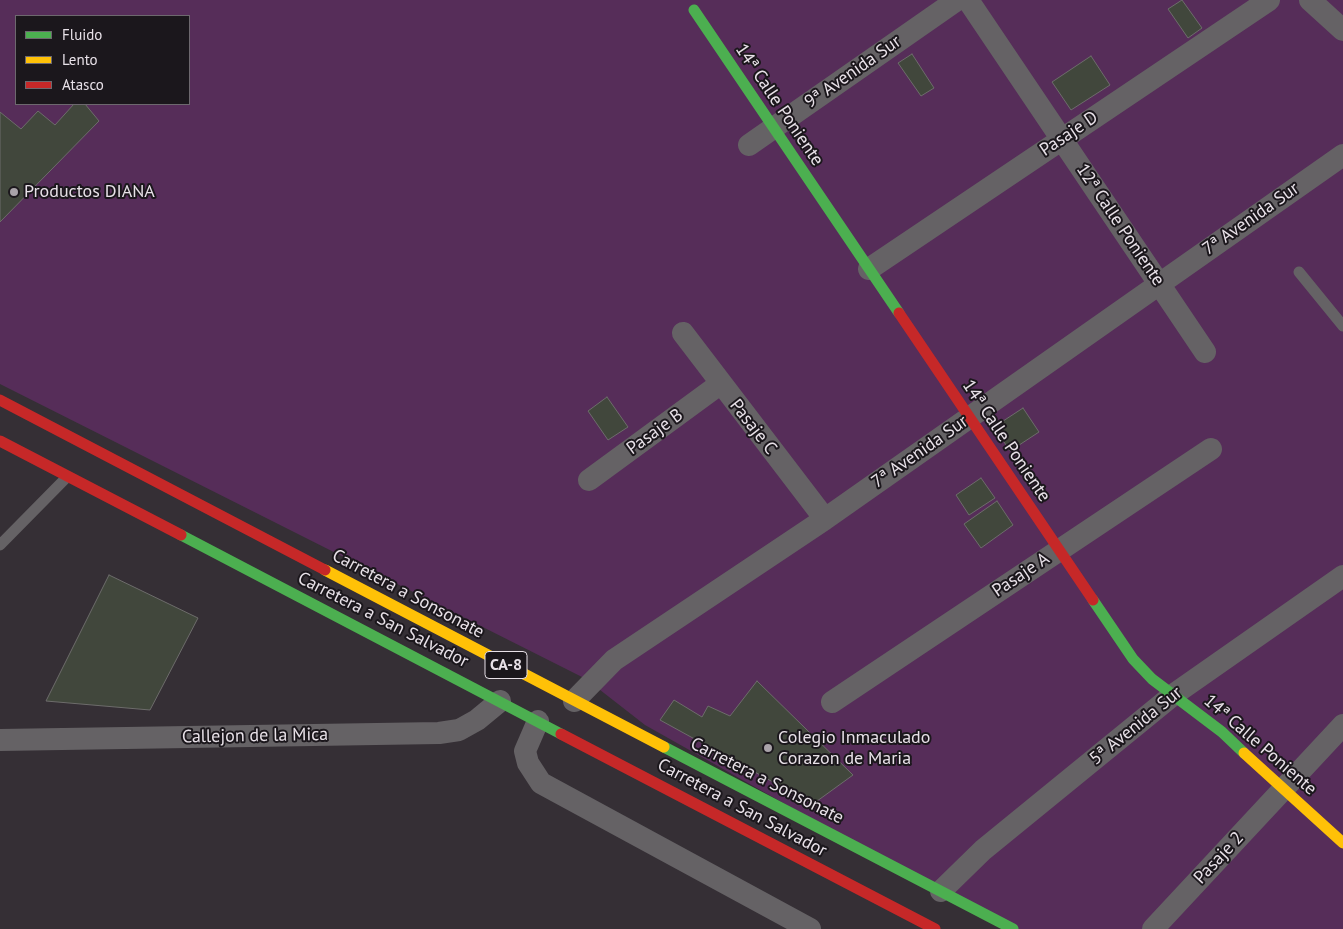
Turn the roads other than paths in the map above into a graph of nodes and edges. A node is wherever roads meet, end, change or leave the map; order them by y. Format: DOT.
graph roads {
  1 [pos="957,0"];
  2 [pos="968,0"];
  3 [pos="1269,0"];
  4 [pos="1310,0"];
  5 [pos="694,10"];
  6 [pos="1343,30"];
  7 [pos="774,128"];
  8 [pos="1062,139"];
  9 [pos="749,145"];
  10 [pos="1343,155"];
  11 [pos="869,269"];
  12 [pos="1299,272"];
  13 [pos="1160,284"];
  14 [pos="1343,326"];
  15 [pos="683,333"];
  16 [pos="1205,352"];
  17 [pos="720,384"];
  18 [pos="0,400"];
  19 [pos="969,418"];
  20 [pos="0,441"];
  21 [pos="1211,449"];
  22 [pos="68,476"];
  23 [pos="590,480"];
  24 [pos="824,519"];
  25 [pos="0,545"];
  26 [pos="1058,550"];
  27 [pos="1343,576"];
  28 [pos="1173,695"];
  29 [pos="500,701"];
  30 [pos="574,701"];
  31 [pos="832,702"];
  32 [pos="538,721"];
  33 [pos="1343,725"];
  34 [pos="0,740"];
  35 [pos="1285,788"];
  36 [pos="1343,843"];
  37 [pos="941,891"];
  38 [pos="810,929"];
  39 [pos="935,929"];
  40 [pos="1013,929"];
  41 [pos="1153,929"];
  1 -- 7 [label="street, 9ª Avenida Sur"];
  2 -- 8 [label="street, 12ª Calle Poniente"];
  3 -- 8 [label="street, Pasaje D"];
  4 -- 6 [label="street"];
  5 -- 7 [label="main road, 14ª Calle Poniente"];
  7 -- 9 [label="street, 9ª Avenida Sur"];
  7 -- 11 [label="main road, 14ª Calle Poniente"];
  8 -- 11 [label="street, Pasaje D"];
  8 -- 13 [label="street, 12ª Calle Poniente"];
  10 -- 13 [label="street, 7ª Avenida Sur"];
  11 -- 19 [label="main road, 14ª Calle Poniente"];
  12 -- 14 [label="lane"];
  13 -- 16 [label="street, 12ª Calle Poniente"];
  13 -- 19 [label="street, 7ª Avenida Sur"];
  15 -- 17 [label="street, Pasaje C"];
  17 -- 23 [label="street, Pasaje B"];
  17 -- 24 [label="street, Pasaje C"];
  18 -- 30 [label="main road, Carretera a Sonsonate / CA-8"];
  19 -- 24 [label="street, 7ª Avenida Sur"];
  19 -- 26 [label="main road, 14ª Calle Poniente"];
  20 -- 22 [label="main road, Carretera a San Salvador / CA-8"];
  21 -- 26 [label="street, Pasaje A"];
  22 -- 25 [label="lane"];
  22 -- 29 [label="main road, Carretera a San Salvador / CA-8"];
  24 -- 30 [label="street, 7ª Avenida Sur"];
  26 -- 28 [label="main road, 14ª Calle Poniente"];
  26 -- 31 [label="street, Pasaje A"];
  27 -- 28 [label="street, 5ª Avenida Sur"];
  28 -- 35 [label="main road, 14ª Calle Poniente"];
  28 -- 37 [label="street, 5ª Avenida Sur"];
  29 -- 32 [label="main road, Carretera a San Salvador / CA-8"];
  29 -- 34 [label="street, Callejon de la Mica"];
  30 -- 37 [label="main road, Carretera a Sonsonate / CA-8"];
  32 -- 38 [label="street"];
  32 -- 39 [label="main road, Carretera a San Salvador / CA-8"];
  33 -- 35 [label="street, Pasaje 2"];
  35 -- 36 [label="main road, 14ª Calle Poniente"];
  35 -- 41 [label="street, Pasaje 2"];
  37 -- 40 [label="main road, Carretera a Sonsonate / CA-8"];
}
